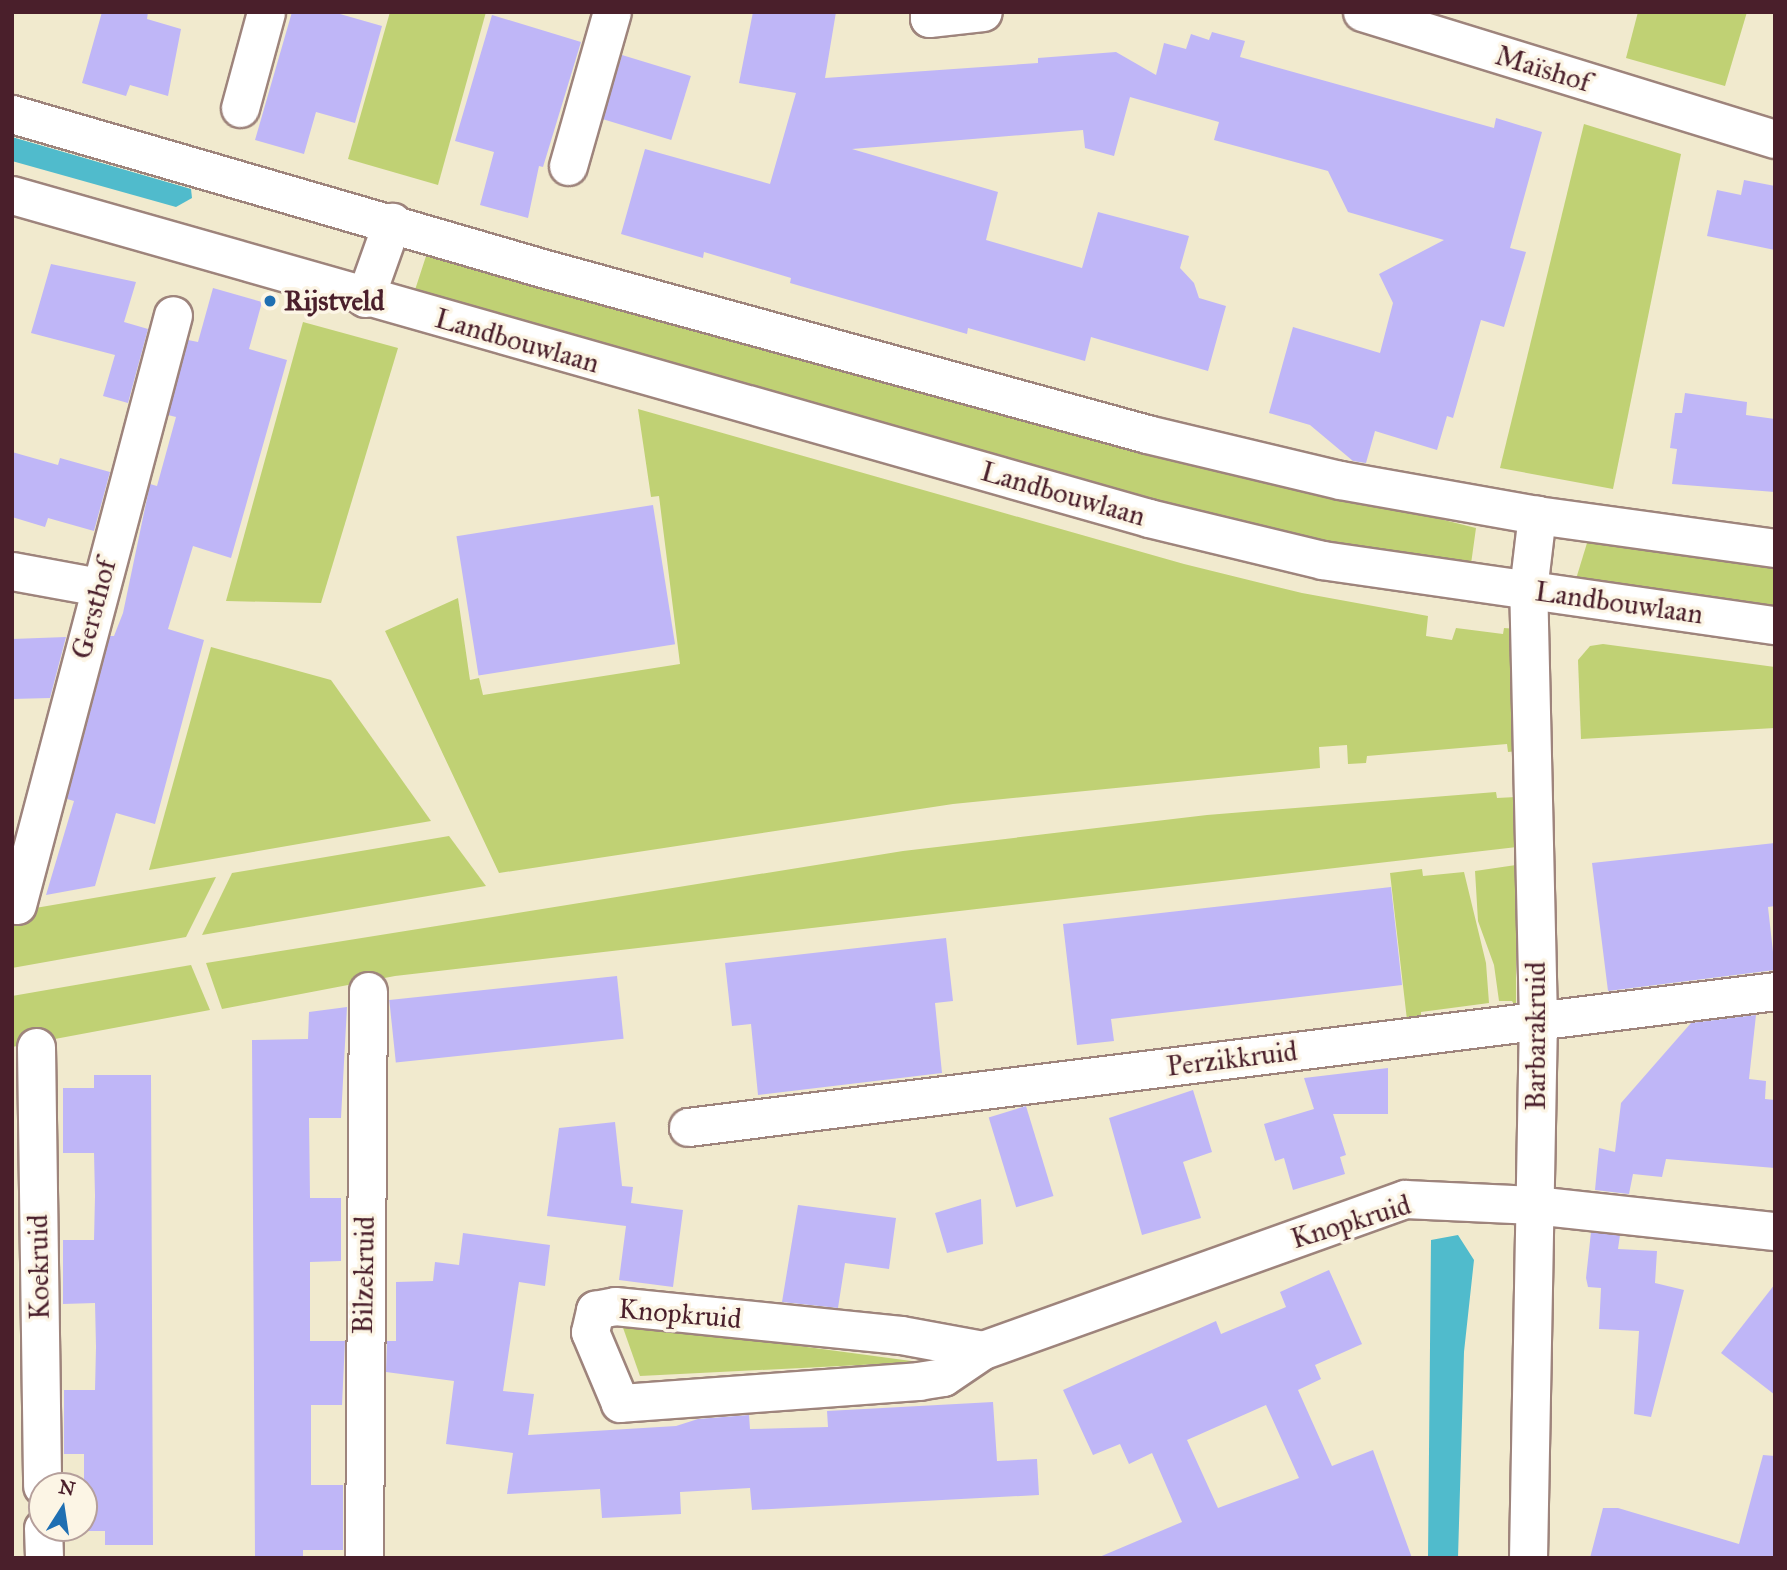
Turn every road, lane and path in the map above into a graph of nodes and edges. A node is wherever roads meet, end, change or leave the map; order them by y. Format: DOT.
graph roads {
  1 [pos="266,12"];
  2 [pos="612,12"];
  3 [pos="929,12"];
  4 [pos="983,12"];
  5 [pos="1362,12"];
  6 [pos="240,108"];
  7 [pos="12,114"];
  8 [pos="1775,122"];
  9 [pos="1724,125"];
  10 [pos="1775,139"];
  11 [pos="568,166"];
  12 [pos="12,195"];
  13 [pos="392,222"];
  14 [pos="365,298"];
  15 [pos="173,315"];
  16 [pos="1537,515"];
  17 [pos="1775,548"];
  18 [pos="12,571"];
  19 [pos="99,587"];
  20 [pos="1528,590"];
  21 [pos="1775,625"];
  22 [pos="17,905"];
  23 [pos="1775,991"];
  24 [pos="368,992"];
  25 [pos="1538,1020"];
  26 [pos="36,1047"];
  27 [pos="688,1127"];
  28 [pos="1534,1205"];
  29 [pos="1735,1227"];
  30 [pos="1775,1231"];
  31 [pos="1775,1260"];
  32 [pos="983,1350"];
  33 [pos="42,1472"];
  34 [pos="364,1558"];
  35 [pos="1528,1558"];
  1 -- 6 [label="street"];
  2 -- 11 [label="street"];
  3 -- 4 [label="street"];
  5 -- 9 [label="street, Maïshof"];
  7 -- 13 [label="street"];
  8 -- 9 [label="street, Maïshof"];
  9 -- 10 [label="street, Maïshof"];
  12 -- 14 [label="street, Landbouwlaan"];
  13 -- 14 [label="street"];
  13 -- 16 [label="street"];
  14 -- 20 [label="street, Landbouwlaan"];
  15 -- 19 [label="street, Gersthof"];
  16 -- 17 [label="street"];
  16 -- 20 [label="street, Barbarakruid"];
  18 -- 19 [label="street"];
  19 -- 22 [label="street, Gersthof"];
  20 -- 21 [label="street, Landbouwlaan"];
  20 -- 25 [label="street, Barbarakruid"];
  23 -- 25 [label="street, Perzikkruid"];
  24 -- 34 [label="street, Bilzekruid"];
  25 -- 27 [label="street, Perzikkruid"];
  25 -- 28 [label="street, Barbarakruid"];
  26 -- 33 [label="street, Koekruid"];
  28 -- 29 [label="street, Knopkruid"];
  28 -- 32 [label="street, Knopkruid"];
  28 -- 35 [label="street, Barbarakruid"];
  29 -- 30 [label="street, Knopkruid"];
  29 -- 31 [label="street"];
  32 -- 32 [label="street, Knopkruid"];
}
